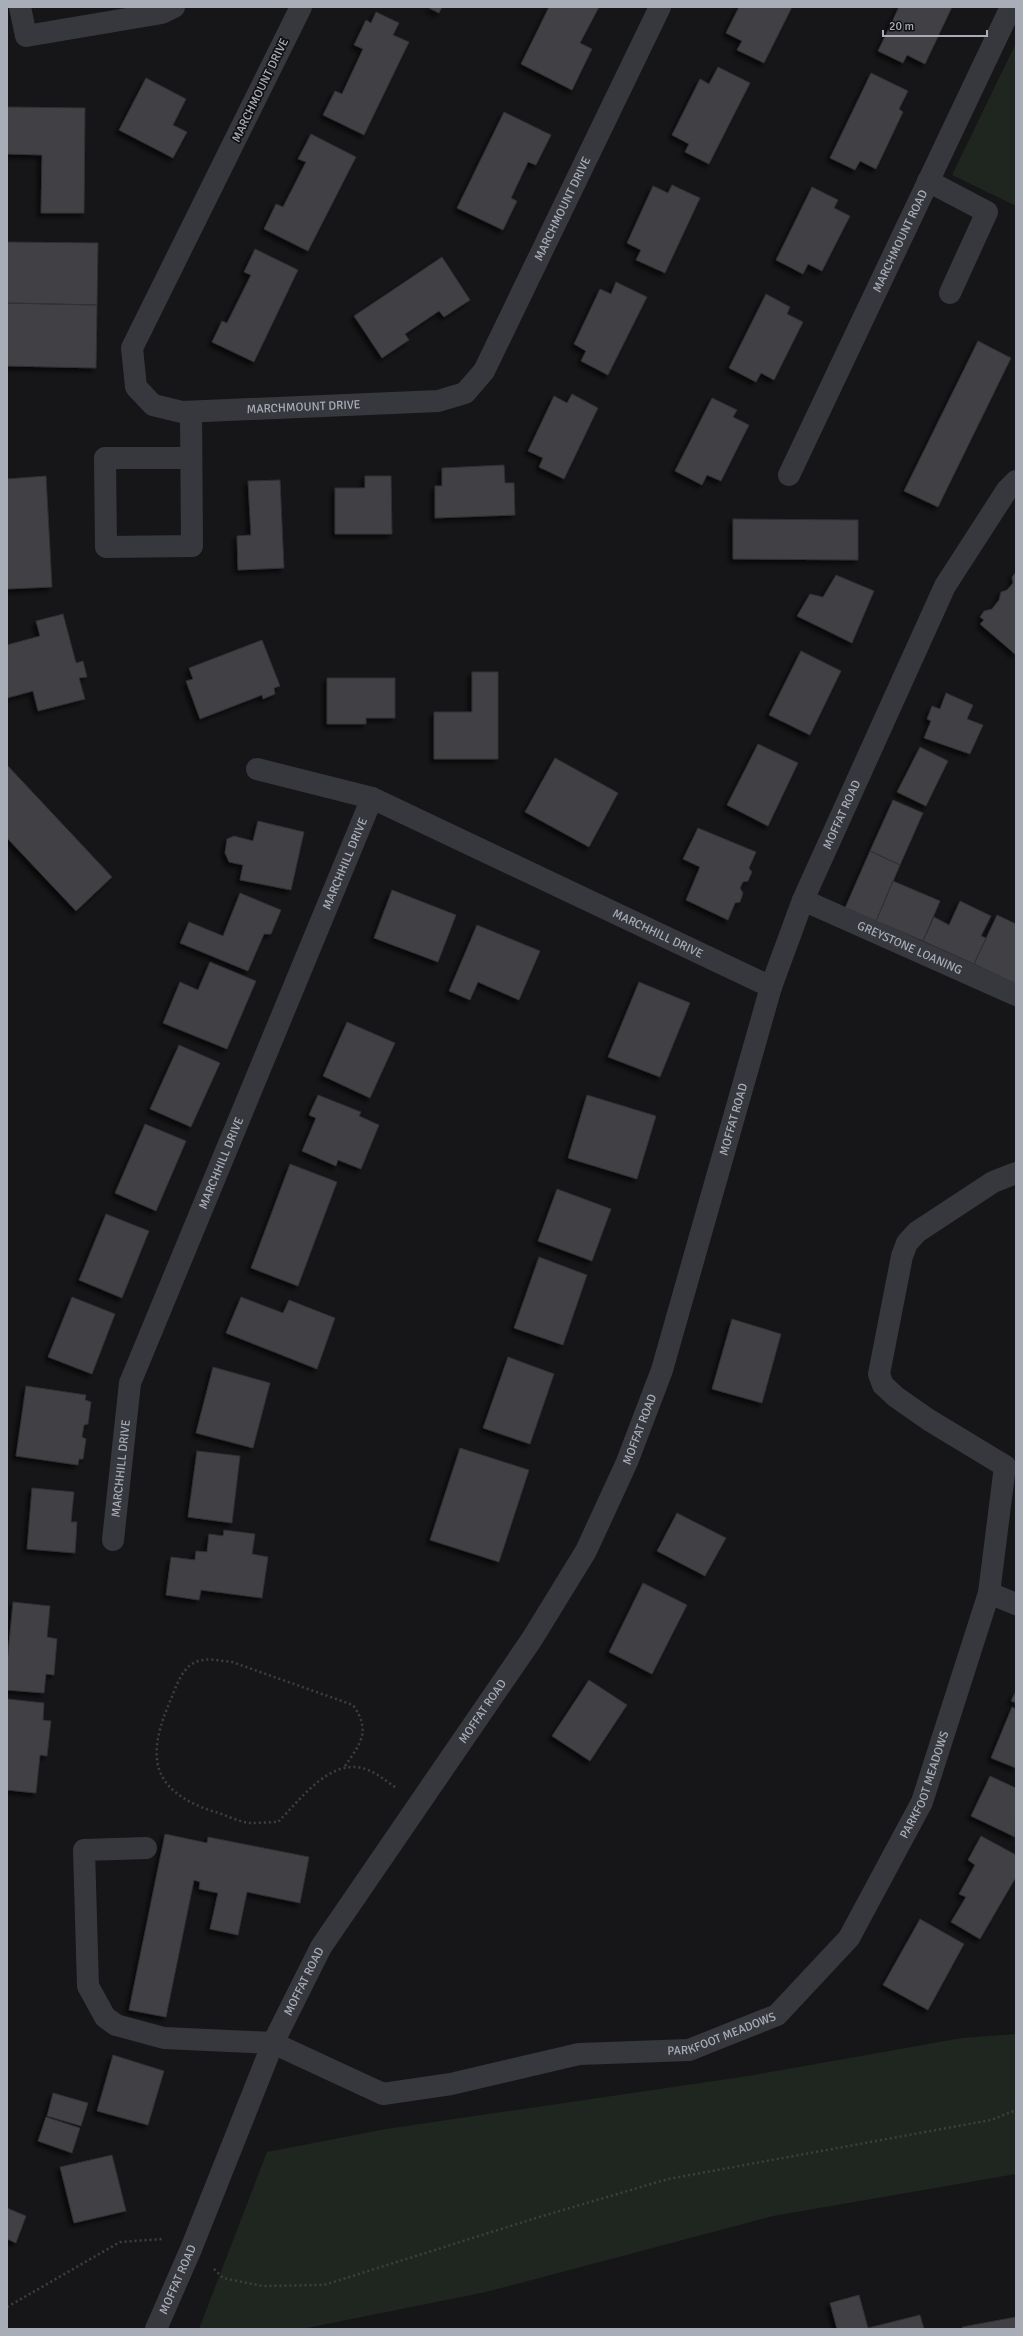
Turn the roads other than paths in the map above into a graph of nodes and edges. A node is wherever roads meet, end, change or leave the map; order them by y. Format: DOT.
graph roads {
  1 [pos="20,7"];
  2 [pos="174,7"];
  3 [pos="301,7"];
  4 [pos="660,7"];
  5 [pos="1011,7"];
  6 [pos="928,181"];
  7 [pos="950,293"];
  8 [pos="190,412"];
  9 [pos="191,458"];
  10 [pos="788,475"];
  11 [pos="1013,489"];
  12 [pos="257,770"];
  13 [pos="372,798"];
  14 [pos="803,900"];
  15 [pos="771,987"];
  16 [pos="1016,995"];
  17 [pos="1016,1173"];
  18 [pos="113,1540"];
  19 [pos="989,1593"];
  20 [pos="1016,1604"];
  21 [pos="146,1848"];
  22 [pos="273,2043"];
  23 [pos="156,2329"];
  1 -- 2 [label="street"];
  3 -- 8 [label="street, MARCHMOUNT DRIVE"];
  4 -- 8 [label="street, MARCHMOUNT DRIVE"];
  5 -- 6 [label="street, MARCHMOUNT ROAD"];
  6 -- 7 [label="street"];
  6 -- 10 [label="street, MARCHMOUNT ROAD"];
  8 -- 9 [label="street"];
  9 -- 9 [label="street"];
  11 -- 14 [label="street, MOFFAT ROAD"];
  12 -- 13 [label="street, MARCHHILL DRIVE"];
  13 -- 15 [label="street, MARCHHILL DRIVE"];
  13 -- 18 [label="street, MARCHHILL DRIVE"];
  14 -- 15 [label="street, MOFFAT ROAD"];
  14 -- 16 [label="street, GREYSTONE LOANING"];
  15 -- 22 [label="street, MOFFAT ROAD"];
  17 -- 19 [label="street, PARKFOOT MEADOWS"];
  19 -- 20 [label="street"];
  19 -- 22 [label="street, PARKFOOT MEADOWS"];
  21 -- 22 [label="street"];
  22 -- 23 [label="street, MOFFAT ROAD"];
}
